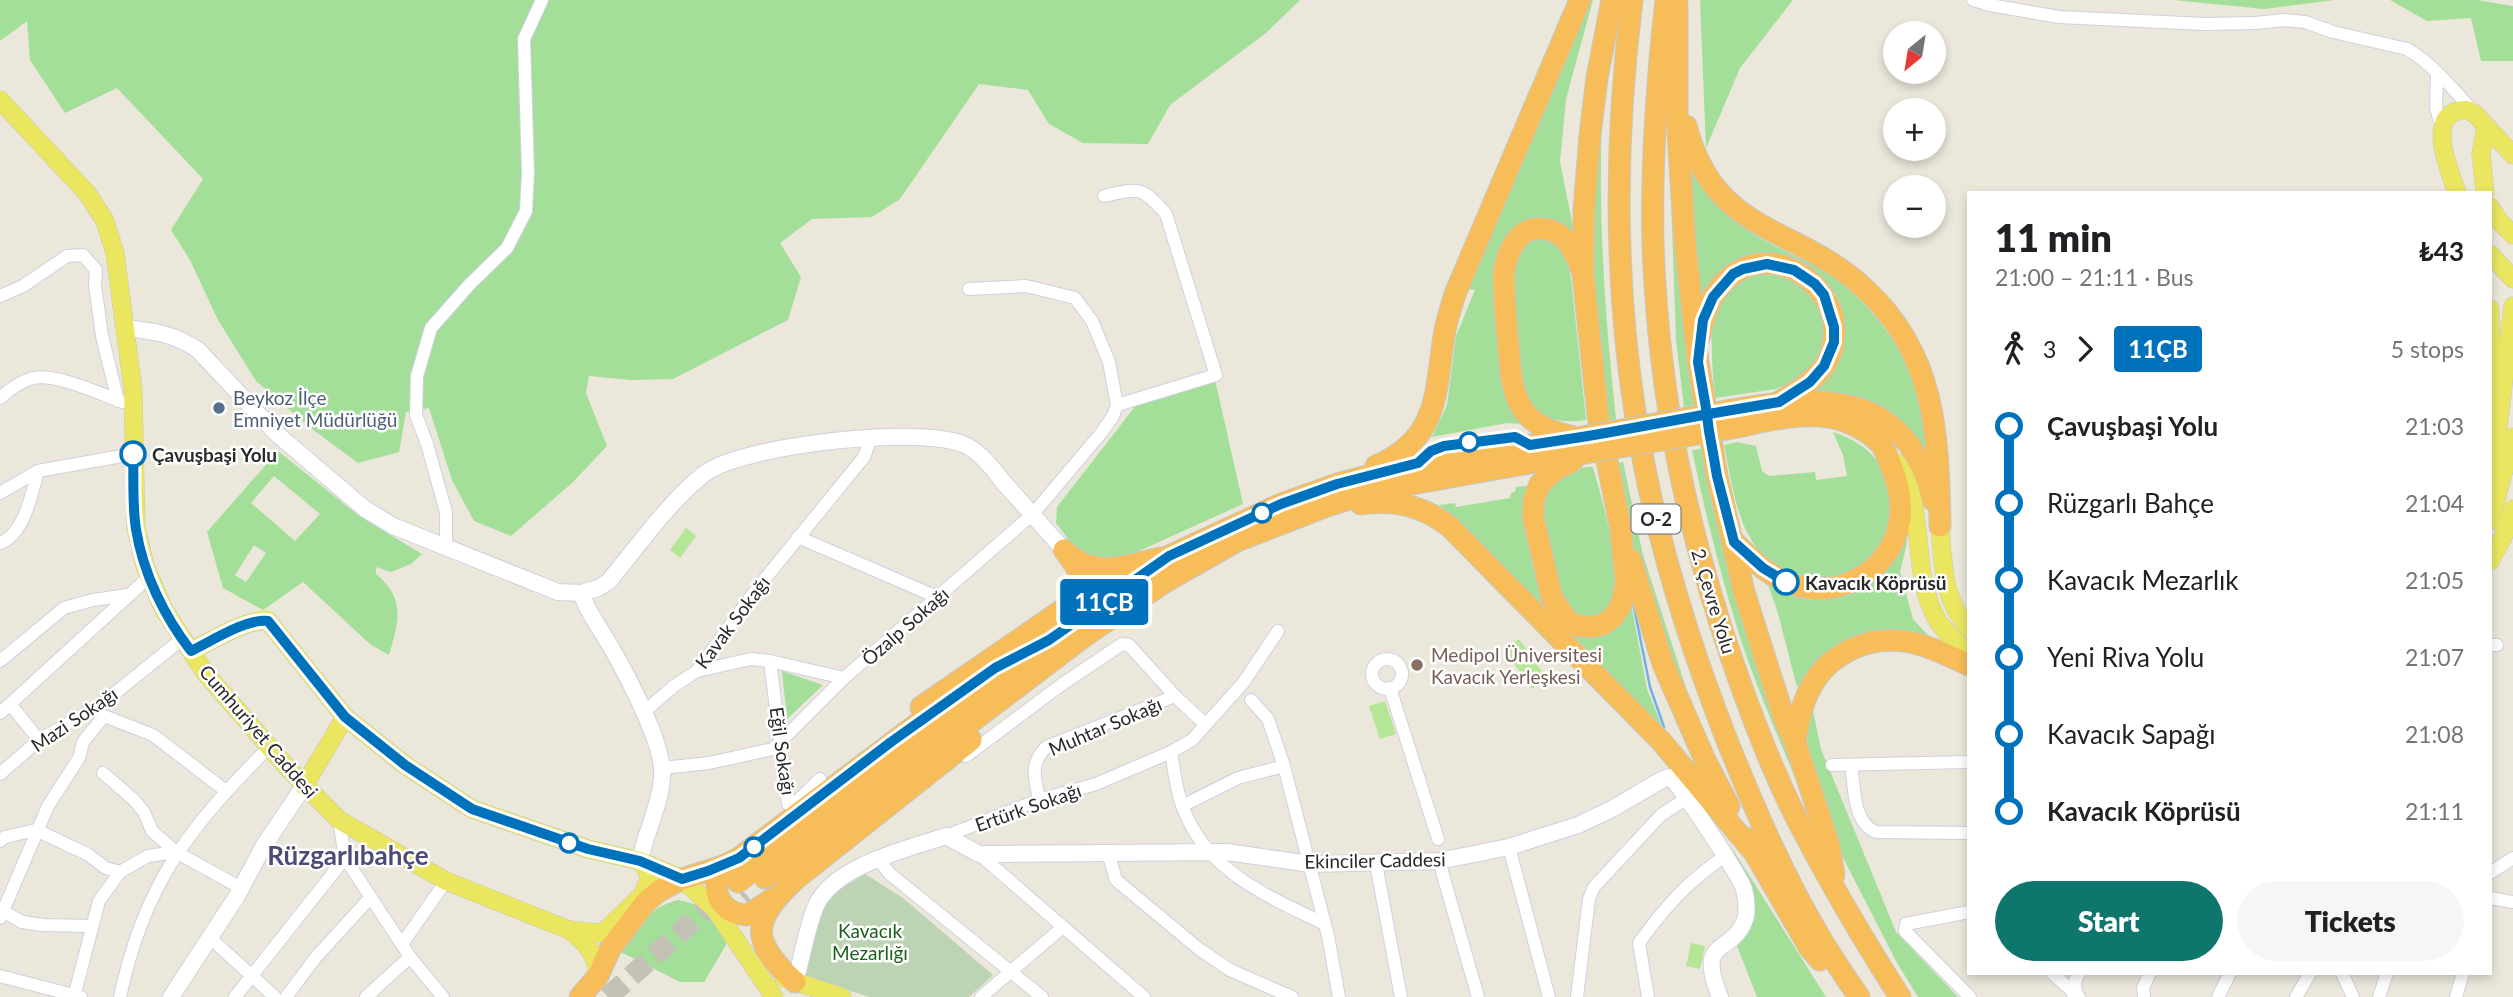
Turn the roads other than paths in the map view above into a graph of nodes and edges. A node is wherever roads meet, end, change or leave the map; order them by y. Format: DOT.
graph roads {
  1 [pos="542,0"];
  2 [pos="1580,0"];
  3 [pos="1612,0"];
  4 [pos="1632,0"];
  5 [pos="1666,0"];
  6 [pos="1677,0"];
  7 [pos="1973,0"];
  8 [pos="2437,73"];
  9 [pos="1678,77"];
  10 [pos="0,100"];
  11 [pos="2481,120"];
  12 [pos="2442,128"];
  13 [pos="2513,155"];
  14 [pos="2457,191"];
  15 [pos="2465,191"];
  16 [pos="2485,191"];
  17 [pos="1104,196"];
  18 [pos="2492,210"];
  19 [pos="2513,235"];
  20 [pos="2492,256"];
  21 [pos="1583,274"];
  22 [pos="2513,279"];
  23 [pos="969,289"];
  24 [pos="0,296"];
  25 [pos="2513,306"];
  26 [pos="125,328"];
  27 [pos="1698,362"];
  28 [pos="0,398"];
  29 [pos="1779,402"];
  30 [pos="126,403"];
  31 [pos="1117,405"];
  32 [pos="1727,420"];
  33 [pos="2513,437"];
  34 [pos="871,438"];
  35 [pos="1589,444"];
  36 [pos="1881,444"];
  37 [pos="133,454"];
  38 [pos="38,471"];
  39 [pos="2492,474"];
  40 [pos="1337,484"];
  41 [pos="0,493"];
  42 [pos="1327,506"];
  43 [pos="2513,509"];
  44 [pos="1033,514"];
  45 [pos="2492,514"];
  46 [pos="1620,525"];
  47 [pos="1940,526"];
  48 [pos="798,537"];
  49 [pos="2513,541"];
  50 [pos="1734,542"];
  51 [pos="0,543"];
  52 [pos="446,548"];
  53 [pos="1064,550"];
  54 [pos="1169,556"];
  55 [pos="2492,557"];
  56 [pos="2492,573"];
  57 [pos="149,576"];
  58 [pos="128,595"];
  59 [pos="937,597"];
  60 [pos="589,600"];
  61 [pos="1130,606"];
  62 [pos="1967,625"];
  63 [pos="1278,631"];
  64 [pos="1049,640"];
  65 [pos="186,645"];
  66 [pos="1967,651"];
  67 [pos="0,661"];
  68 [pos="771,661"];
  69 [pos="1967,664"];
  70 [pos="697,671"];
  71 [pos="844,678"];
  72 [pos="1390,688"];
  73 [pos="1175,696"];
  74 [pos="1251,700"];
  75 [pos="11,705"];
  76 [pos="102,711"];
  77 [pos="644,712"];
  78 [pos="0,713"];
  79 [pos="345,717"];
  80 [pos="1204,723"];
  81 [pos="40,740"];
  82 [pos="781,741"];
  83 [pos="891,742"];
  84 [pos="1795,742"];
  85 [pos="268,747"];
  86 [pos="1171,752"];
  87 [pos="1967,762"];
  88 [pos="1832,765"];
  89 [pos="1851,765"];
  90 [pos="1284,766"];
  91 [pos="662,768"];
  92 [pos="0,774"];
  93 [pos="103,774"];
  94 [pos="820,779"];
  95 [pos="304,786"];
  96 [pos="226,791"];
  97 [pos="1686,799"];
  98 [pos="1039,800"];
  99 [pos="892,802"];
  100 [pos="1182,806"];
  101 [pos="340,820"];
  102 [pos="36,830"];
  103 [pos="1967,834"];
  104 [pos="946,836"];
  105 [pos="1438,839"];
  106 [pos="0,841"];
  107 [pos="1509,847"];
  108 [pos="1752,850"];
  109 [pos="176,852"];
  110 [pos="1108,852"];
  111 [pos="1207,852"];
  112 [pos="979,854"];
  113 [pos="1725,856"];
  114 [pos="636,857"];
  115 [pos="2513,858"];
  116 [pos="345,859"];
  117 [pos="878,859"];
  118 [pos="1440,861"];
  119 [pos="1310,864"];
  120 [pos="1376,864"];
  121 [pos="723,866"];
  122 [pos="120,872"];
  123 [pos="2492,872"];
  124 [pos="682,879"];
  125 [pos="446,881"];
  126 [pos="241,888"];
  127 [pos="1838,891"];
  128 [pos="779,894"];
  129 [pos="370,898"];
  130 [pos="2492,898"];
  131 [pos="2513,902"];
  132 [pos="1967,912"];
  133 [pos="1,915"];
  134 [pos="1325,924"];
  135 [pos="91,926"];
  136 [pos="1063,927"];
  137 [pos="569,930"];
  138 [pos="209,937"];
  139 [pos="402,944"];
  140 [pos="742,952"];
  141 [pos="410,957"];
  142 [pos="1010,971"];
  143 [pos="0,975"];
  144 [pos="252,975"];
  145 [pos="2054,975"];
  146 [pos="2078,975"];
  147 [pos="2149,975"];
  148 [pos="2229,975"];
  149 [pos="2309,975"];
  150 [pos="2343,975"];
  151 [pos="2386,975"];
  152 [pos="2462,975"];
  153 [pos="598,976"];
  154 [pos="795,982"];
  155 [pos="823,994"];
  156 [pos="76,996"];
  157 [pos="2076,996"];
  158 [pos="120,997"];
  159 [pos="171,997"];
  160 [pos="235,997"];
  161 [pos="275,997"];
  162 [pos="286,997"];
  163 [pos="366,997"];
  164 [pos="443,997"];
  165 [pos="580,997"];
  166 [pos="774,997"];
  167 [pos="842,997"];
  168 [pos="981,997"];
  169 [pos="1042,997"];
  170 [pos="1144,997"];
  171 [pos="1292,997"];
  172 [pos="1339,997"];
  173 [pos="1401,997"];
  174 [pos="1478,997"];
  175 [pos="1549,997"];
  176 [pos="1577,997"];
  177 [pos="1648,997"];
  178 [pos="1720,997"];
  179 [pos="1850,997"];
  180 [pos="1859,997"];
  181 [pos="1900,997"];
  182 [pos="1970,997"];
  183 [pos="2144,997"];
  184 [pos="2218,997"];
  185 [pos="2295,997"];
  186 [pos="2353,997"];
  187 [pos="2379,997"];
  188 [pos="2456,997"];
  1 -- 52 [label="street"];
  2 -- 40 [label="highway"];
  3 -- 21 [label="highway"];
  4 -- 180 [label="highway, 2. Çevre Yolu / O-2"];
  5 -- 127 [label="highway, 2. Çevre Yolu / O-2"];
  6 -- 9 [label="highway"];
  7 -- 8 [label="street"];
  8 -- 11 [label="street"];
  8 -- 12 [label="street"];
  9 -- 27 [label="highway"];
  9 -- 47 [label="highway"];
  10 -- 26 [label="main road, Cumhuriyet Caddesi"];
  11 -- 12 [label="main road"];
  11 -- 13 [label="main road"];
  11 -- 16 [label="main road"];
  12 -- 14 [label="main road"];
  12 -- 15 [label="main road"];
  17 -- 31 [label="street"];
  18 -- 19 [label="main road"];
  20 -- 22 [label="main road"];
  21 -- 35 [label="highway"];
  21 -- 46 [label="highway"];
  23 -- 31 [label="street"];
  24 -- 30 [label="street"];
  25 -- 39 [label="main road"];
  26 -- 30 [label="main road, Cumhuriyet Caddesi"];
  26 -- 52 [label="street"];
  27 -- 29 [label="highway"];
  27 -- 50 [label="highway"];
  28 -- 30 [label="street"];
  29 -- 32 [label="highway"];
  29 -- 47 [label="highway"];
  30 -- 37 [label="main road, Cumhuriyet Caddesi"];
  31 -- 44 [label="street, Özalp Sokağı"];
  32 -- 35 [label="highway, bridge"];
  32 -- 36 [label="highway"];
  33 -- 45 [label="main road"];
  34 -- 44 [label="street"];
  34 -- 48 [label="street, Kavak Sokağı"];
  34 -- 60 [label="street"];
  35 -- 40 [label="highway"];
  35 -- 42 [label="highway"];
  35 -- 46 [label="highway"];
  36 -- 50 [label="highway"];
  36 -- 66 [label="main road"];
  37 -- 38 [label="street"];
  37 -- 57 [label="main road, Cumhuriyet Caddesi"];
  38 -- 41 [label="street"];
  38 -- 51 [label="street"];
  40 -- 54 [label="highway"];
  42 -- 61 [label="highway"];
  42 -- 108 [label="highway"];
  43 -- 55 [label="main road"];
  44 -- 53 [label="street"];
  44 -- 59 [label="street, Özalp Sokağı"];
  46 -- 108 [label="highway"];
  47 -- 62 [label="main road"];
  48 -- 59 [label="street"];
  48 -- 70 [label="street, Kavak Sokağı"];
  49 -- 56 [label="main road"];
  50 -- 84 [label="highway"];
  52 -- 60 [label="street"];
  53 -- 54 [label="highway"];
  53 -- 83 [label="highway"];
  54 -- 64 [label="highway"];
  57 -- 58 [label="street"];
  57 -- 65 [label="main road, Cumhuriyet Caddesi"];
  58 -- 67 [label="street"];
  58 -- 75 [label="street"];
  59 -- 71 [label="street, Özalp Sokağı"];
  60 -- 77 [label="street"];
  61 -- 64 [label="highway"];
  61 -- 99 [label="highway"];
  63 -- 80 [label="street, Ertürk Sokağı"];
  64 -- 83 [label="highway"];
  65 -- 76 [label="street, Mazi Sokağı"];
  65 -- 79 [label="main road"];
  65 -- 85 [label="main road, Cumhuriyet Caddesi"];
  68 -- 70 [label="street"];
  68 -- 71 [label="street"];
  68 -- 82 [label="street, Eğil Sokağı"];
  69 -- 84 [label="highway"];
  70 -- 77 [label="street, Kavak Sokağı"];
  71 -- 82 [label="street, Özalp Sokağı"];
  72 -- 105 [label="street"];
  73 -- 80 [label="street"];
  73 -- 98 [label="street, Muhtar Sokağı"];
  73 -- 99 [label="street"];
  74 -- 90 [label="street"];
  75 -- 78 [label="street"];
  75 -- 81 [label="street"];
  76 -- 81 [label="street, Mazi Sokağı"];
  76 -- 96 [label="street"];
  76 -- 102 [label="street"];
  77 -- 91 [label="street"];
  79 -- 95 [label="main road"];
  79 -- 114 [label="main road"];
  80 -- 86 [label="street, Ertürk Sokağı"];
  81 -- 92 [label="street, Mazi Sokağı"];
  82 -- 91 [label="street"];
  82 -- 94 [label="street, Eğil Sokağı"];
  83 -- 121 [label="highway"];
  84 -- 127 [label="highway"];
  85 -- 95 [label="main road, Cumhuriyet Caddesi"];
  85 -- 96 [label="street"];
  86 -- 98 [label="street, Ertürk Sokağı"];
  86 -- 100 [label="street"];
  87 -- 89 [label="street"];
  88 -- 89 [label="street"];
  89 -- 103 [label="street"];
  90 -- 100 [label="street"];
  90 -- 119 [label="street"];
  91 -- 114 [label="street"];
  93 -- 109 [label="street"];
  95 -- 101 [label="main road, Cumhuriyet Caddesi"];
  95 -- 126 [label="street"];
  96 -- 109 [label="street"];
  97 -- 107 [label="street, Ekinciler Caddesi"];
  97 -- 113 [label="street"];
  97 -- 176 [label="street"];
  98 -- 104 [label="street, Ertürk Sokağı"];
  99 -- 128 [label="highway"];
  100 -- 111 [label="street"];
  101 -- 116 [label="street"];
  101 -- 125 [label="main road, Cumhuriyet Caddesi"];
  102 -- 106 [label="street"];
  102 -- 122 [label="street"];
  102 -- 133 [label="street"];
  104 -- 112 [label="street"];
  104 -- 117 [label="street, Ertürk Sokağı"];
  107 -- 118 [label="street, Ekinciler Caddesi"];
  107 -- 175 [label="street"];
  108 -- 179 [label="highway"];
  109 -- 122 [label="street"];
  109 -- 126 [label="street"];
  109 -- 158 [label="street"];
  110 -- 111 [label="street, Ekinciler Caddesi"];
  110 -- 112 [label="street, Ekinciler Caddesi"];
  110 -- 171 [label="street"];
  111 -- 119 [label="street, Ekinciler Caddesi"];
  111 -- 134 [label="street"];
  112 -- 136 [label="street"];
  113 -- 177 [label="street"];
  113 -- 178 [label="street"];
  114 -- 124 [label="main road"];
  114 -- 137 [label="main road"];
  115 -- 123 [label="street"];
  116 -- 129 [label="street"];
  116 -- 144 [label="street"];
  117 -- 142 [label="street"];
  117 -- 154 [label="street, Ertürk Sokağı"];
  118 -- 120 [label="street, Ekinciler Caddesi"];
  118 -- 174 [label="street"];
  119 -- 120 [label="street, Ekinciler Caddesi"];
  119 -- 134 [label="street"];
  120 -- 173 [label="street"];
  121 -- 124 [label="highway"];
  121 -- 128 [label="highway"];
  122 -- 135 [label="street"];
  124 -- 140 [label="main road"];
  124 -- 153 [label="highway"];
  125 -- 137 [label="main road, Cumhuriyet Caddesi"];
  125 -- 139 [label="street"];
  126 -- 138 [label="street"];
  127 -- 181 [label="highway, 2. Çevre Yolu / O-2"];
  128 -- 154 [label="highway"];
  129 -- 139 [label="street"];
  129 -- 162 [label="street"];
  130 -- 131 [label="street"];
  132 -- 182 [label="street"];
  133 -- 135 [label="street"];
  134 -- 172 [label="street"];
  135 -- 156 [label="street"];
  136 -- 142 [label="street"];
  136 -- 170 [label="street"];
  137 -- 153 [label="main road"];
  138 -- 144 [label="street"];
  138 -- 159 [label="street"];
  139 -- 141 [label="street"];
  140 -- 154 [label="main road"];
  140 -- 166 [label="main road"];
  141 -- 163 [label="street"];
  141 -- 164 [label="street"];
  142 -- 168 [label="street"];
  142 -- 169 [label="street"];
  143 -- 156 [label="street"];
  144 -- 160 [label="street"];
  144 -- 161 [label="street"];
  145 -- 157 [label="street"];
  146 -- 157 [label="street"];
  147 -- 183 [label="street"];
  148 -- 184 [label="street"];
  149 -- 185 [label="street"];
  150 -- 186 [label="street"];
  151 -- 187 [label="street"];
  152 -- 188 [label="street"];
  153 -- 165 [label="highway"];
  154 -- 155 [label="main road"];
  155 -- 167 [label="main road"];
}
